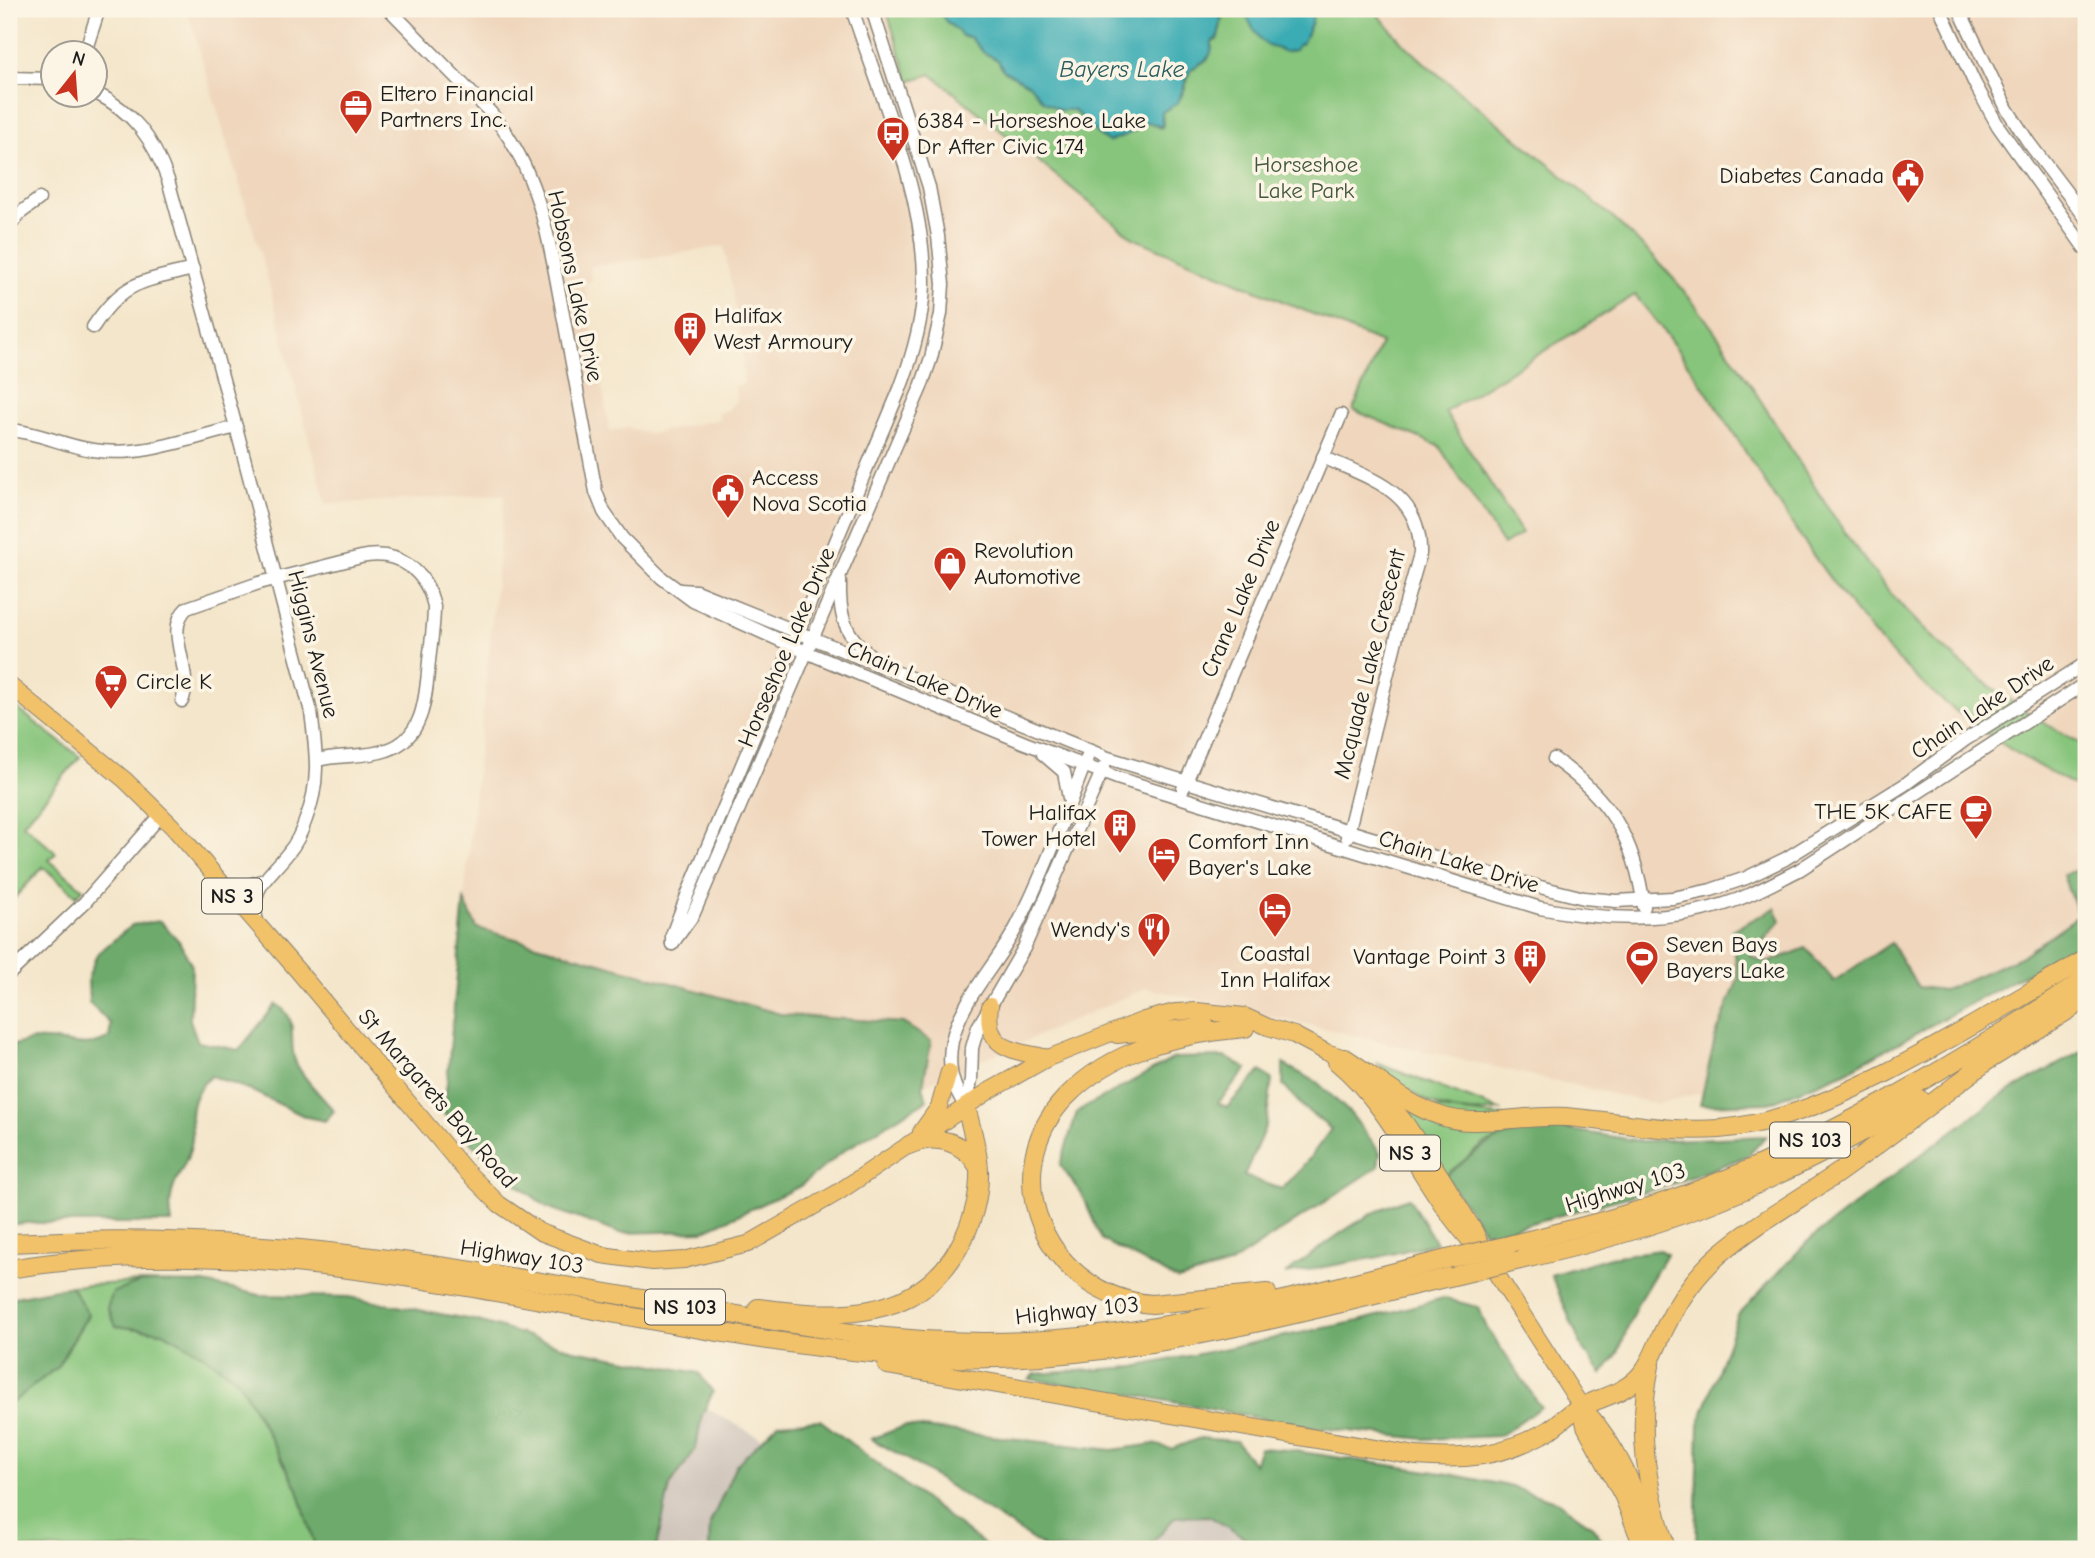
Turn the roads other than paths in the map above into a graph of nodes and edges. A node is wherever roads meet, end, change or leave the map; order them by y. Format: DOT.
graph roads {
  1 [pos="99,9"];
  2 [pos="390,9"];
  3 [pos="852,9"];
  4 [pos="872,9"];
  5 [pos="1940,9"];
  6 [pos="1959,9"];
  7 [pos="90,38"];
  8 [pos="9,78"];
  9 [pos="38,79"];
  10 [pos="108,101"];
  11 [pos="39,199"];
  12 [pos="2086,218"];
  13 [pos="9,227"];
  14 [pos="2086,250"];
  15 [pos="193,269"];
  16 [pos="93,327"];
  17 [pos="1341,415"];
  18 [pos="236,427"];
  19 [pos="9,430"];
  20 [pos="1323,457"];
  21 [pos="861,481"];
  22 [pos="877,488"];
  23 [pos="841,573"];
  24 [pos="277,580"];
  25 [pos="679,590"];
  26 [pos="798,631"];
  27 [pos="813,637"];
  28 [pos="792,645"];
  29 [pos="807,652"];
  30 [pos="2086,663"];
  31 [pos="883,665"];
  32 [pos="2086,683"];
  33 [pos="9,685"];
  34 [pos="965,699"];
  35 [pos="182,701"];
  36 [pos="958,715"];
  37 [pos="1025,743"];
  38 [pos="1091,751"];
  39 [pos="1108,758"];
  40 [pos="1554,759"];
  41 [pos="317,760"];
  42 [pos="1085,765"];
  43 [pos="1102,772"];
  44 [pos="738,776"];
  45 [pos="751,781"];
  46 [pos="1186,782"];
  47 [pos="1180,797"];
  48 [pos="1070,802"];
  49 [pos="161,815"];
  50 [pos="1347,830"];
  51 [pos="1346,848"];
  52 [pos="702,859"];
  53 [pos="715,865"];
  54 [pos="264,880"];
  55 [pos="221,884"];
  56 [pos="1643,901"];
  57 [pos="1645,918"];
  58 [pos="258,926"];
  59 [pos="2086,959"];
  60 [pos="9,974"];
  61 [pos="2086,979"];
  62 [pos="2086,999"];
  63 [pos="989,1006"];
  64 [pos="1268,1027"];
  65 [pos="1245,1028"];
  66 [pos="1111,1035"];
  67 [pos="1326,1052"];
  68 [pos="1048,1058"];
  69 [pos="1345,1058"];
  70 [pos="1982,1065"];
  71 [pos="949,1072"];
  72 [pos="966,1107"];
  73 [pos="909,1145"];
  74 [pos="979,1169"];
  75 [pos="9,1243"];
  76 [pos="1487,1259"];
  77 [pos="9,1269"];
  78 [pos="466,1271"];
  79 [pos="1358,1281"];
  80 [pos="793,1343"];
  81 [pos="1654,1349"];
  82 [pos="1581,1406"];
  83 [pos="1643,1549"];
  84 [pos="1657,1549"];
  85 [pos="1666,1549"];
  1 -- 7 [label="street"];
  2 -- 25 [label="street, Hobsons Lake Drive"];
  3 -- 21 [label="street, Horseshoe Lake Drive"];
  4 -- 22 [label="street, Horseshoe Lake Drive"];
  5 -- 14 [label="street"];
  6 -- 12 [label="street"];
  8 -- 9 [label="street"];
  10 -- 15 [label="street"];
  11 -- 13 [label="street"];
  15 -- 16 [label="street"];
  15 -- 18 [label="street, Higgins Avenue"];
  17 -- 20 [label="street, Crane Lake Drive"];
  18 -- 19 [label="street"];
  18 -- 24 [label="street, Higgins Avenue"];
  20 -- 46 [label="street, Crane Lake Drive"];
  20 -- 50 [label="street, Mcquade Lake Crescent"];
  21 -- 22 [label="street"];
  21 -- 26 [label="street, Horseshoe Lake Drive"];
  22 -- 23 [label="street, Horseshoe Lake Drive"];
  23 -- 27 [label="street, Horseshoe Lake Drive"];
  23 -- 31 [label="street"];
  24 -- 35 [label="street"];
  24 -- 41 [label="street, Higgins Avenue"];
  24 -- 41 [label="street"];
  25 -- 26 [label="street, Hobsons Lake Drive"];
  25 -- 28 [label="street, Hobsons Lake Drive"];
  26 -- 27 [label="street, Chain Lake Drive"];
  26 -- 28 [label="street, Horseshoe Lake Drive"];
  27 -- 29 [label="street, Horseshoe Lake Drive"];
  27 -- 31 [label="street, Chain Lake Drive"];
  28 -- 29 [label="street, Chain Lake Drive"];
  28 -- 44 [label="street, Horseshoe Lake Drive"];
  29 -- 36 [label="street, Chain Lake Drive"];
  29 -- 45 [label="street, Horseshoe Lake Drive"];
  30 -- 56 [label="street, Chain Lake Drive"];
  31 -- 34 [label="street, Chain Lake Drive"];
  32 -- 57 [label="street, Chain Lake Drive"];
  33 -- 49 [label="main road, St Margarets Bay Road / NS 3"];
  34 -- 36 [label="street"];
  34 -- 38 [label="street, Chain Lake Drive"];
  36 -- 37 [label="street, Chain Lake Drive"];
  37 -- 42 [label="street, Chain Lake Drive"];
  37 -- 48 [label="street"];
  38 -- 39 [label="street, Chain Lake Drive"];
  38 -- 42 [label="street"];
  39 -- 43 [label="street"];
  39 -- 46 [label="street, Chain Lake Drive"];
  40 -- 56 [label="street"];
  41 -- 54 [label="street, Higgins Avenue"];
  42 -- 43 [label="street, Chain Lake Drive"];
  42 -- 48 [label="street"];
  43 -- 47 [label="street, Chain Lake Drive"];
  43 -- 63 [label="street"];
  44 -- 45 [label="street, Horseshoe Lake Drive"];
  44 -- 52 [label="street, Horseshoe Lake Drive"];
  45 -- 53 [label="street, Horseshoe Lake Drive"];
  46 -- 47 [label="street, Crane Lake Drive"];
  46 -- 50 [label="street, Chain Lake Drive"];
  47 -- 51 [label="street, Chain Lake Drive"];
  48 -- 71 [label="street"];
  49 -- 55 [label="main road, St Margarets Bay Road / NS 3"];
  49 -- 60 [label="street"];
  50 -- 51 [label="street, Mcquade Lake Crescent"];
  50 -- 56 [label="street, Chain Lake Drive"];
  51 -- 57 [label="street, Chain Lake Drive"];
  52 -- 53 [label="street"];
  52 -- 53 [label="street, Horseshoe Lake Drive"];
  54 -- 55 [label="street"];
  54 -- 58 [label="street, Higgins Avenue"];
  55 -- 58 [label="main road, St Margarets Bay Road / NS 3"];
  56 -- 57 [label="street"];
  58 -- 73 [label="main road, St Margarets Bay Road / NS 3"];
  59 -- 69 [label="highway"];
  61 -- 79 [label="highway, Highway 103 / NS 103, bridge"];
  62 -- 70 [label="highway, Highway 103 / NS 103"];
  63 -- 68 [label="main road"];
  63 -- 72 [label="street"];
  64 -- 65 [label="main road, St Margarets Bay Road / NS 3"];
  64 -- 66 [label="main road, St Margarets Bay Road / NS 3"];
  64 -- 67 [label="main road, St Margarets Bay Road / NS 3"];
  65 -- 66 [label="main road, St Margarets Bay Road / NS 3"];
  65 -- 79 [label="highway"];
  66 -- 68 [label="main road, St Margarets Bay Road / NS 3"];
  67 -- 69 [label="main road, St Margarets Bay Road / NS 3"];
  67 -- 76 [label="main road, St Margarets Bay Road / NS 3"];
  68 -- 72 [label="main road, St Margarets Bay Road / NS 3"];
  69 -- 76 [label="main road, St Margarets Bay Road / NS 3"];
  70 -- 80 [label="highway, Highway 103 / NS 103, bridge"];
  70 -- 81 [label="highway"];
  71 -- 72 [label="street"];
  71 -- 73 [label="main road"];
  72 -- 73 [label="main road, St Margarets Bay Road / NS 3"];
  72 -- 74 [label="highway"];
  73 -- 74 [label="highway"];
  74 -- 78 [label="highway"];
  75 -- 78 [label="highway, Highway 103 / NS 103"];
  76 -- 82 [label="main road, St Margarets Bay Road / NS 3"];
  77 -- 80 [label="highway, Highway 103 / NS 103"];
  78 -- 79 [label="highway, Highway 103 / NS 103"];
  80 -- 82 [label="highway"];
  81 -- 82 [label="highway"];
  81 -- 85 [label="highway"];
  82 -- 83 [label="main road, St Margarets Bay Road / NS 3"];
  82 -- 84 [label="main road, St Margarets Bay Road / NS 3"];
}
